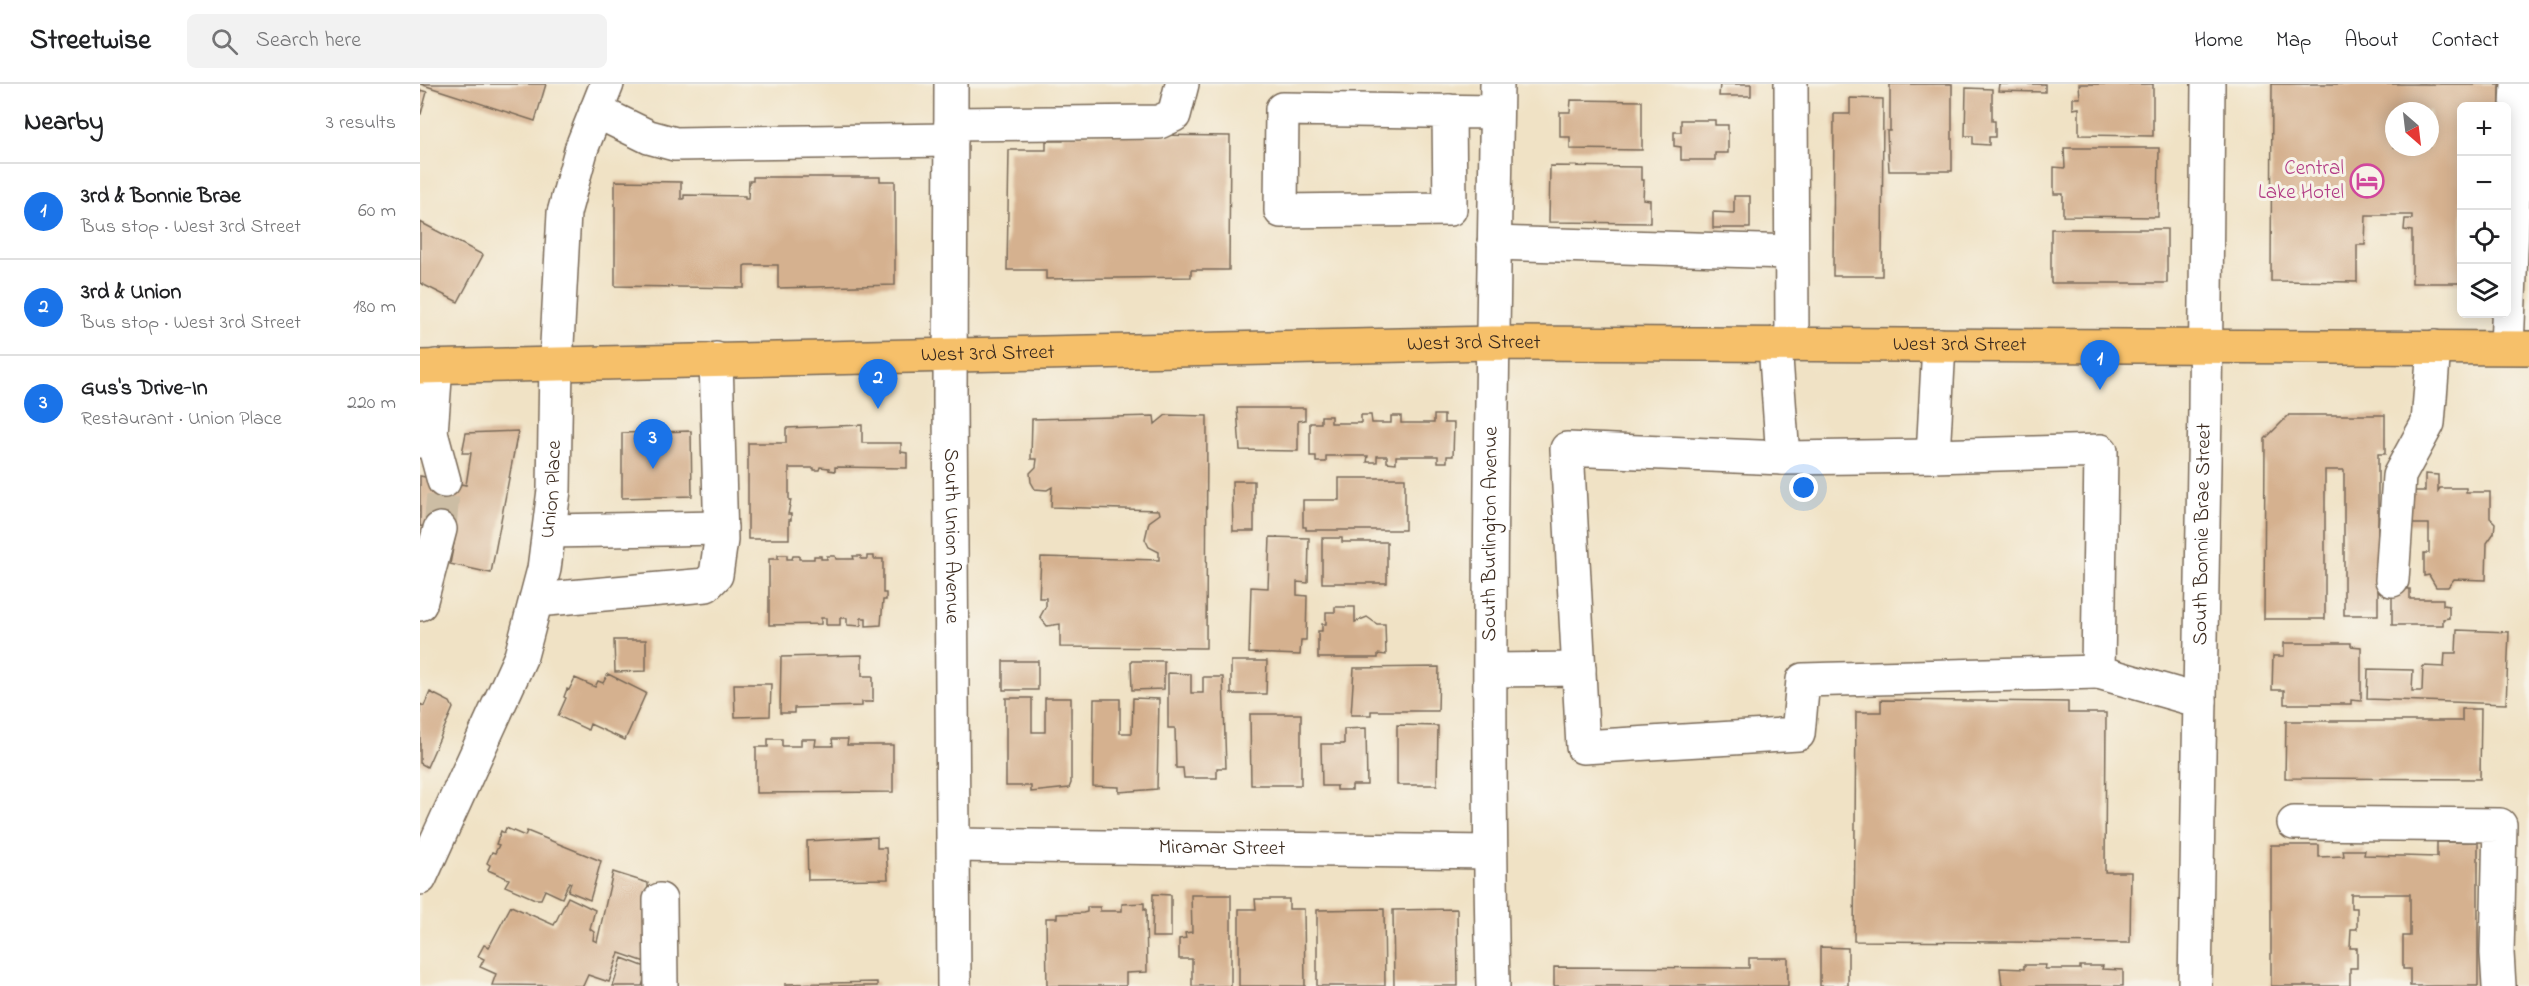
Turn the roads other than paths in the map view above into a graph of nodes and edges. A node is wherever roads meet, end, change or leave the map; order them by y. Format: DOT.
graph roads {
  1 [pos="951,84"];
  2 [pos="1182,84"];
  3 [pos="1791,84"];
  4 [pos="2208,84"];
  5 [pos="2518,84"];
  6 [pos="602,98"];
  7 [pos="1496,98"];
  8 [pos="1449,111"];
  9 [pos="951,132"];
  10 [pos="1494,243"];
  11 [pos="1791,252"];
  12 [pos="1492,343"];
  13 [pos="1783,344"];
  14 [pos="1939,345"];
  15 [pos="2206,347"];
  16 [pos="2434,347"];
  17 [pos="2518,347"];
  18 [pos="950,354"];
  19 [pos="716,359"];
  20 [pos="556,363"];
  21 [pos="428,366"];
  22 [pos="426,437"];
  23 [pos="1932,456"];
  24 [pos="1783,458"];
  25 [pos="444,481"];
  26 [pos="721,528"];
  27 [pos="440,529"];
  28 [pos="549,531"];
  29 [pos="2392,580"];
  30 [pos="536,600"];
  31 [pos="420,604"];
  32 [pos="1579,669"];
  33 [pos="1491,670"];
  34 [pos="2098,672"];
  35 [pos="2200,701"];
  36 [pos="2294,823"];
  37 [pos="954,845"];
  38 [pos="1490,852"];
  39 [pos="420,878"];
  40 [pos="660,900"];
  41 [pos="661,986"];
  42 [pos="954,986"];
  43 [pos="1493,986"];
  44 [pos="2195,986"];
  45 [pos="2499,986"];
  1 -- 9 [label="street, South Union Avenue"];
  2 -- 9 [label="street"];
  3 -- 11 [label="street"];
  4 -- 15 [label="street, South Bonnie Brae Street"];
  5 -- 17 [label="street"];
  6 -- 9 [label="street"];
  6 -- 20 [label="street, Union Place"];
  7 -- 8 [label="street"];
  7 -- 10 [label="street, South Burlington Avenue"];
  8 -- 8 [label="street"];
  9 -- 18 [label="street, South Union Avenue"];
  10 -- 11 [label="street"];
  10 -- 12 [label="street, South Burlington Avenue"];
  11 -- 13 [label="street"];
  12 -- 13 [label="main road, West 3rd Street"];
  12 -- 18 [label="main road, West 3rd Street"];
  12 -- 33 [label="street, South Burlington Avenue"];
  13 -- 14 [label="main road, West 3rd Street"];
  13 -- 24 [label="street"];
  14 -- 15 [label="main road, West 3rd Street"];
  14 -- 23 [label="street"];
  15 -- 16 [label="main road, West 3rd Street"];
  15 -- 35 [label="street, South Bonnie Brae Street"];
  16 -- 17 [label="main road, West 3rd Street"];
  16 -- 29 [label="street"];
  18 -- 19 [label="main road, West 3rd Street"];
  18 -- 37 [label="street, South Union Avenue"];
  19 -- 20 [label="main road, West 3rd Street"];
  19 -- 26 [label="street"];
  20 -- 21 [label="main road, West 3rd Street"];
  20 -- 28 [label="street, Union Place"];
  21 -- 22 [label="street"];
  22 -- 25 [label="street"];
  23 -- 24 [label="street"];
  23 -- 34 [label="street"];
  24 -- 32 [label="street"];
  26 -- 28 [label="street"];
  26 -- 30 [label="street"];
  27 -- 31 [label="street"];
  28 -- 30 [label="street, Union Place"];
  30 -- 39 [label="street, Union Place"];
  32 -- 33 [label="street"];
  32 -- 34 [label="street"];
  33 -- 38 [label="street, South Burlington Avenue"];
  34 -- 35 [label="street"];
  35 -- 44 [label="street, South Bonnie Brae Street"];
  36 -- 45 [label="street"];
  37 -- 38 [label="street, Miramar Street"];
  37 -- 42 [label="street, South Union Avenue"];
  38 -- 43 [label="street, South Burlington Avenue"];
  40 -- 41 [label="street"];
}
